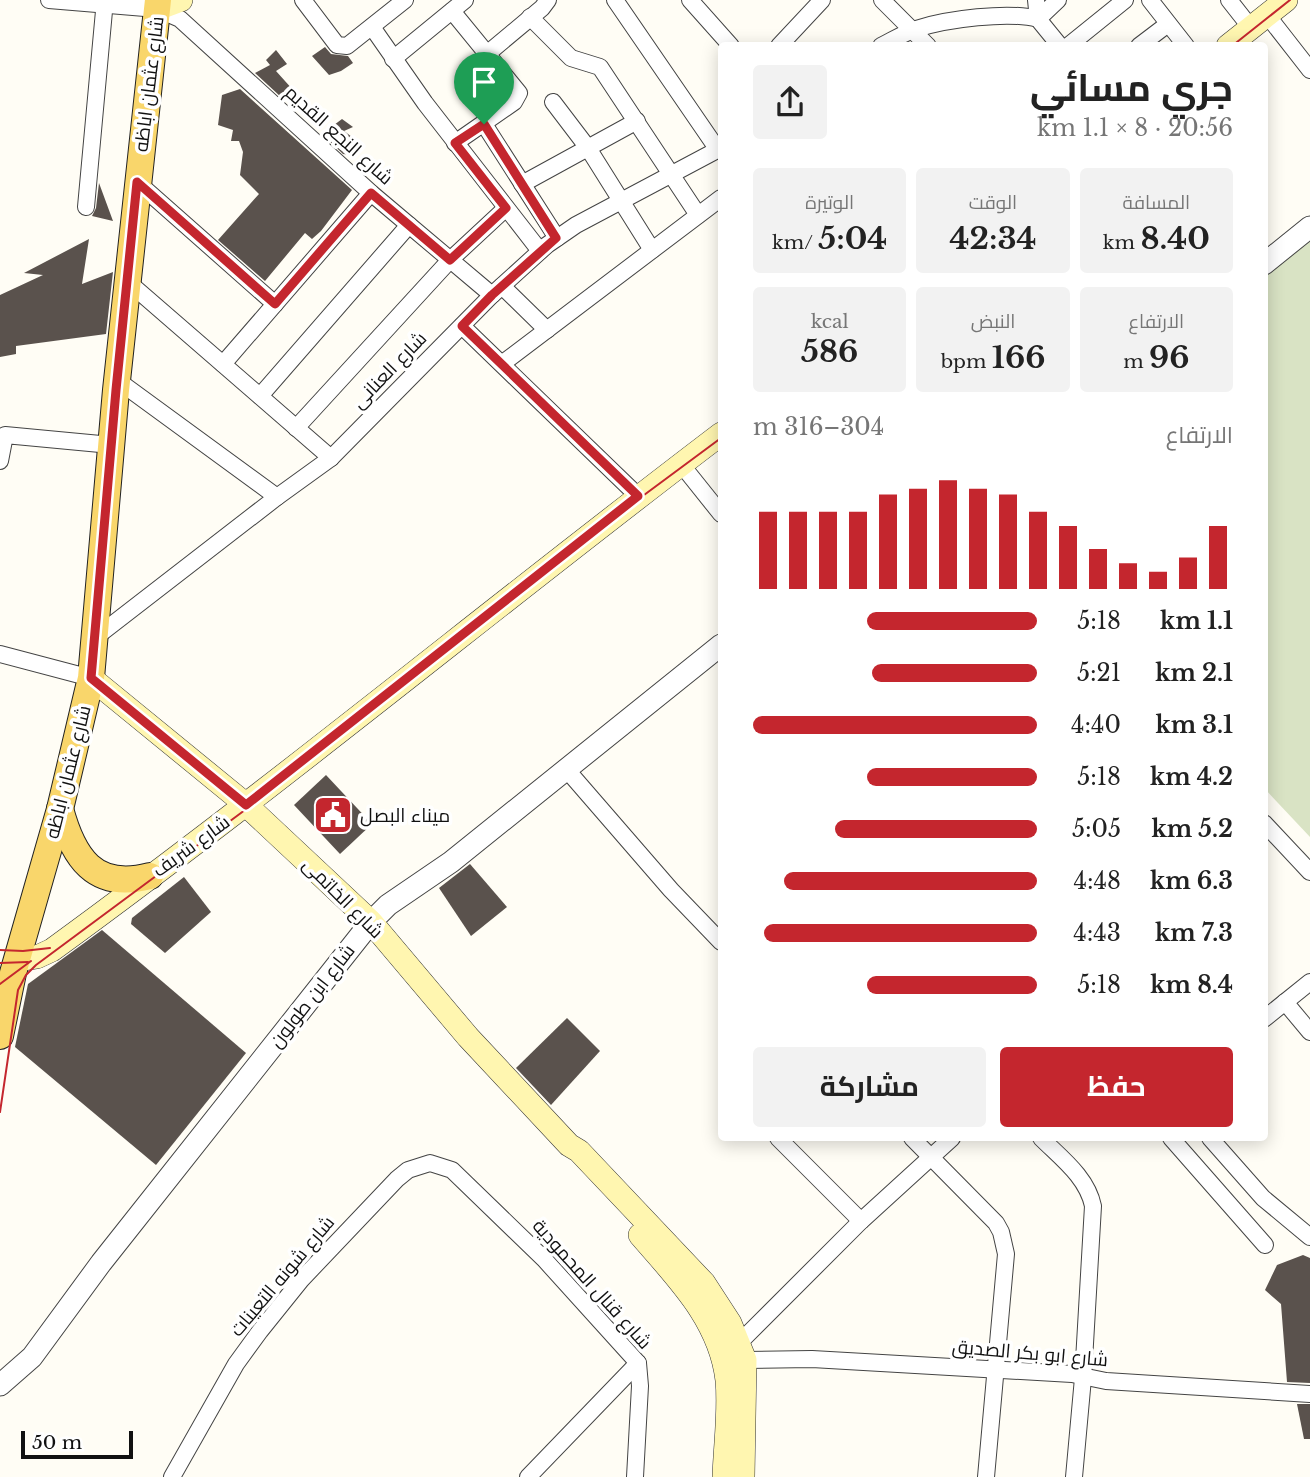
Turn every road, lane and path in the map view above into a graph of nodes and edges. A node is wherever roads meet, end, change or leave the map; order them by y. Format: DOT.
graph roads {
  1 [pos="51,0"];
  2 [pos="303,0"];
  3 [pos="405,0"];
  4 [pos="548,0"];
  5 [pos="615,0"];
  6 [pos="690,0"];
  7 [pos="1036,0"];
  8 [pos="1058,0"];
  9 [pos="1125,0"];
  10 [pos="1150,0"];
  11 [pos="1229,0"];
  12 [pos="1286,0"];
  13 [pos="104,2"];
  14 [pos="165,3"];
  15 [pos="814,3"];
  16 [pos="893,3"];
  17 [pos="458,5"];
  18 [pos="530,18"];
  19 [pos="1038,19"];
  20 [pos="1259,22"];
  21 [pos="1168,24"];
  22 [pos="372,27"];
  23 [pos="913,30"];
  24 [pos="727,42"];
  25 [pos="782,42"];
  26 [pos="889,42"];
  27 [pos="924,42"];
  28 [pos="1057,42"];
  29 [pos="1073,42"];
  30 [pos="1144,42"];
  31 [pos="1183,42"];
  32 [pos="1233,42"];
  33 [pos="487,54"];
  34 [pos="393,59"];
  35 [pos="1310,70"];
  36 [pos="553,102"];
  37 [pos="637,121"];
  38 [pos="484,124"];
  39 [pos="455,143"];
  40 [pos="588,148"];
  41 [pos="718,148"];
  42 [pos="718,150"];
  43 [pos="671,176"];
  44 [pos="137,182"];
  45 [pos="522,184"];
  46 [pos="371,193"];
  47 [pos="718,200"];
  48 [pos="623,201"];
  49 [pos="86,206"];
  50 [pos="506,208"];
  51 [pos="698,215"];
  52 [pos="410,225"];
  53 [pos="1310,228"];
  54 [pos="556,238"];
  55 [pos="652,250"];
  56 [pos="540,251"];
  57 [pos="450,260"];
  58 [pos="1268,261"];
  59 [pos="127,281"];
  60 [pos="497,291"];
  61 [pos="275,304"];
  62 [pos="462,326"];
  63 [pos="547,330"];
  64 [pos="503,363"];
  65 [pos="223,364"];
  66 [pos="117,380"];
  67 [pos="260,396"];
  68 [pos="296,428"];
  69 [pos="718,436"];
  70 [pos="111,445"];
  71 [pos="331,458"];
  72 [pos="0,461"];
  73 [pos="681,464"];
  74 [pos="638,496"];
  75 [pos="277,497"];
  76 [pos="718,510"];
  77 [pos="96,638"];
  78 [pos="718,647"];
  79 [pos="0,654"];
  80 [pos="91,678"];
  81 [pos="567,770"];
  82 [pos="246,805"];
  83 [pos="60,808"];
  84 [pos="1268,826"];
  85 [pos="1310,872"];
  86 [pos="150,876"];
  87 [pos="371,922"];
  88 [pos="718,939"];
  89 [pos="9,959"];
  90 [pos="1310,982"];
  91 [pos="1285,1002"];
  92 [pos="1268,1016"];
  93 [pos="1310,1032"];
  94 [pos="0,1036"];
  95 [pos="781,1141"];
  96 [pos="915,1141"];
  97 [pos="948,1141"];
  98 [pos="1044,1141"];
  99 [pos="1174,1141"];
  100 [pos="1213,1141"];
  101 [pos="569,1145"];
  102 [pos="931,1156"];
  103 [pos="430,1163"];
  104 [pos="861,1221"];
  105 [pos="1310,1237"];
  106 [pos="1265,1245"];
  107 [pos="743,1351"];
  108 [pos="638,1363"];
  109 [pos="996,1369"];
  110 [pos="1083,1378"];
  111 [pos="0,1385"];
  112 [pos="1310,1394"];
  113 [pos="172,1477"];
  114 [pos="528,1477"];
  115 [pos="635,1477"];
  116 [pos="724,1477"];
  117 [pos="743,1477"];
  118 [pos="986,1477"];
  119 [pos="1074,1477"];
  1 -- 13 [label="street"];
  2 -- 22 [label="street"];
  3 -- 22 [label="street"];
  4 -- 18 [label="street"];
  5 -- 41 [label="street"];
  6 -- 24 [label="street"];
  7 -- 19 [label="street"];
  8 -- 19 [label="street"];
  9 -- 29 [label="street"];
  10 -- 21 [label="street"];
  11 -- 20 [label="street"];
  12 -- 20 [label="main road"];
  13 -- 14 [label="street"];
  13 -- 49 [label="street"];
  14 -- 44 [label="main road, شارع عثمان اباظه"];
  14 -- 46 [label="street, شارع النجع القديم"];
  15 -- 25 [label="street"];
  16 -- 23 [label="street"];
  17 -- 33 [label="street"];
  17 -- 34 [label="street"];
  18 -- 33 [label="street"];
  18 -- 37 [label="street"];
  19 -- 23 [label="street"];
  19 -- 28 [label="street"];
  20 -- 32 [label="main road"];
  20 -- 35 [label="street"];
  21 -- 30 [label="street"];
  21 -- 31 [label="street"];
  22 -- 34 [label="street"];
  23 -- 26 [label="street"];
  23 -- 27 [label="street"];
  33 -- 38 [label="street"];
  34 -- 39 [label="street"];
  36 -- 40 [label="street"];
  37 -- 40 [label="street"];
  37 -- 43 [label="street"];
  38 -- 39 [label="street"];
  38 -- 45 [label="street"];
  39 -- 50 [label="street"];
  40 -- 45 [label="street"];
  40 -- 48 [label="street"];
  42 -- 43 [label="street, شارع العنانى"];
  43 -- 48 [label="street, شارع العنانى"];
  43 -- 51 [label="street"];
  44 -- 59 [label="main road, شارع عثمان اباظه"];
  44 -- 61 [label="street"];
  45 -- 54 [label="street"];
  46 -- 52 [label="street, شارع النجع القديم"];
  46 -- 61 [label="street"];
  47 -- 51 [label="street"];
  48 -- 54 [label="street, شارع العنانى"];
  48 -- 55 [label="street"];
  50 -- 56 [label="street"];
  50 -- 57 [label="street"];
  51 -- 55 [label="street"];
  52 -- 57 [label="street, شارع النجع القديم"];
  52 -- 67 [label="street"];
  53 -- 58 [label="street"];
  54 -- 56 [label="street, شارع العنانى"];
  55 -- 63 [label="street"];
  56 -- 60 [label="street, شارع العنانى"];
  57 -- 60 [label="street, شارع النجع القديم"];
  57 -- 68 [label="street"];
  59 -- 65 [label="street"];
  59 -- 66 [label="main road, شارع عثمان اباظه"];
  60 -- 62 [label="street, شارع العنانى"];
  60 -- 63 [label="street, شارع النجع القديم"];
  61 -- 65 [label="street"];
  62 -- 64 [label="street"];
  62 -- 71 [label="street, شارع العنانى"];
  63 -- 64 [label="street"];
  64 -- 74 [label="street"];
  65 -- 67 [label="street"];
  66 -- 70 [label="main road, شارع عثمان اباظه"];
  66 -- 75 [label="street"];
  67 -- 68 [label="street"];
  68 -- 71 [label="street"];
  69 -- 73 [label="main road, شارع شريف"];
  70 -- 72 [label="street"];
  70 -- 77 [label="main road, شارع عثمان اباظه"];
  71 -- 75 [label="street, شارع العنانى"];
  73 -- 74 [label="main road, شارع شريف"];
  73 -- 76 [label="street"];
  74 -- 82 [label="main road, شارع شريف"];
  75 -- 77 [label="street, شارع العنانى"];
  77 -- 80 [label="main road, شارع عثمان اباظه"];
  78 -- 81 [label="street, شارع ابن طولون"];
  79 -- 80 [label="street"];
  80 -- 82 [label="main road, شارع الخاتمى"];
  80 -- 83 [label="main road, شارع عثمان اباظه"];
  81 -- 87 [label="street, شارع ابن طولون"];
  81 -- 88 [label="street"];
  82 -- 86 [label="main road, شارع شريف"];
  82 -- 87 [label="main road, شارع الخاتمى"];
  83 -- 86 [label="main road"];
  83 -- 89 [label="main road, شارع عثمان اباظه"];
  84 -- 85 [label="street"];
  86 -- 89 [label="main road, شارع شريف"];
  87 -- 101 [label="main road, شارع الخاتمى"];
  87 -- 111 [label="street, شارع ابن طولون"];
  89 -- 94 [label="main road, شارع عثمان اباظه"];
  90 -- 91 [label="street"];
  91 -- 92 [label="street"];
  91 -- 93 [label="street"];
  95 -- 104 [label="street"];
  96 -- 102 [label="street"];
  97 -- 102 [label="street"];
  98 -- 110 [label="street"];
  99 -- 106 [label="street"];
  100 -- 105 [label="street"];
  101 -- 107 [label="main road, شارع الخاتمى"];
  101 -- 116 [label="main road, شارع الخاتمى"];
  102 -- 104 [label="street"];
  102 -- 109 [label="street"];
  103 -- 108 [label="street, شارع قنال المحمودية"];
  103 -- 113 [label="street, شارع شونه التعينات"];
  104 -- 107 [label="street"];
  107 -- 109 [label="street, شارع ابو بكر الصديق"];
  107 -- 117 [label="main road, شارع الخاتمى"];
  108 -- 114 [label="street"];
  108 -- 115 [label="street, شارع قنال المحمودية"];
  109 -- 110 [label="street, شارع ابو بكر الصديق"];
  109 -- 118 [label="street"];
  110 -- 112 [label="street, شارع ابو بكر الصديق"];
  110 -- 119 [label="street"];
}
